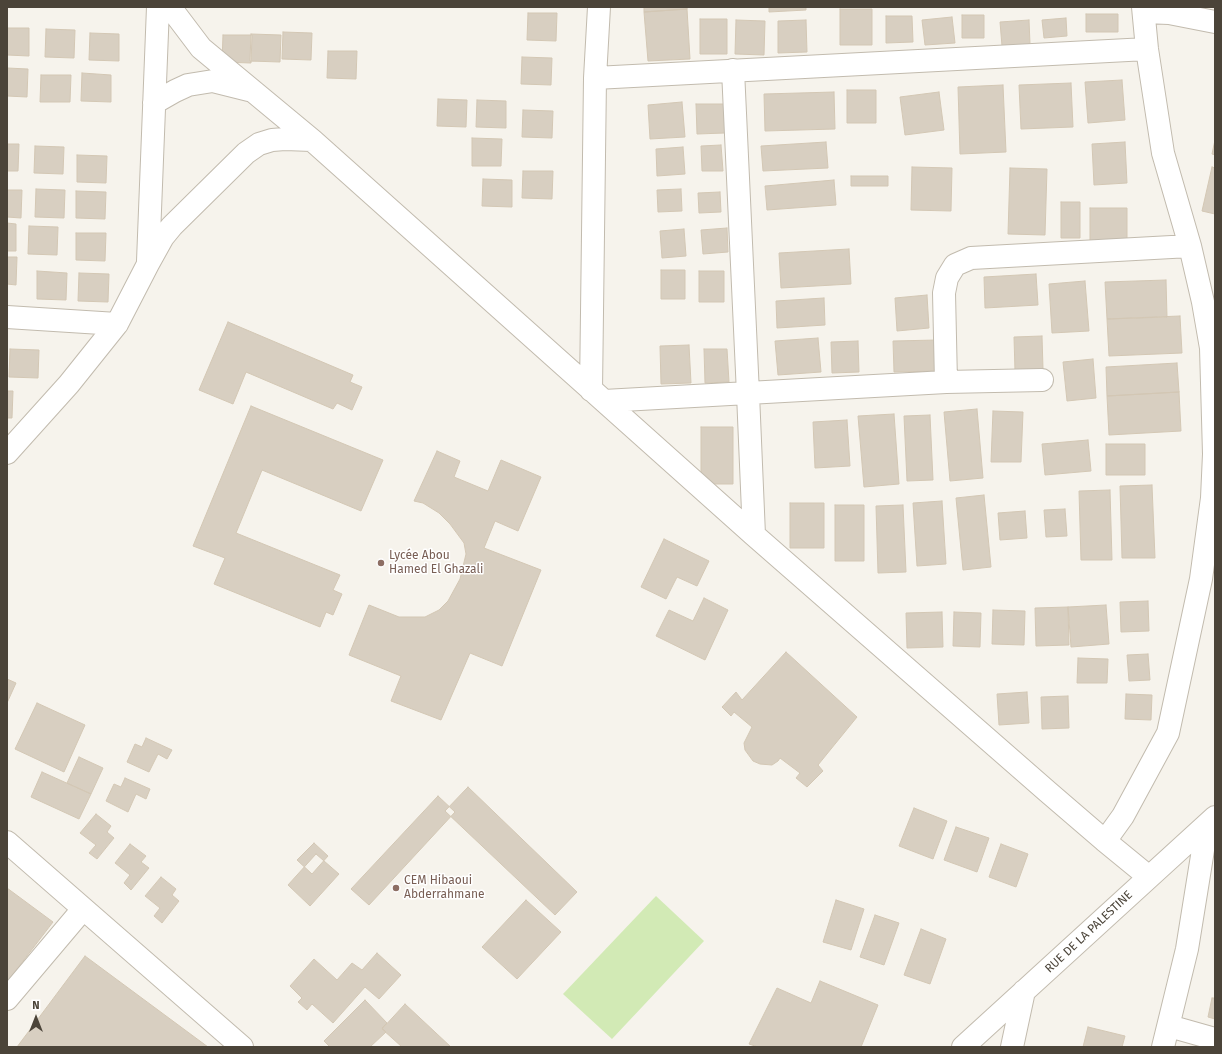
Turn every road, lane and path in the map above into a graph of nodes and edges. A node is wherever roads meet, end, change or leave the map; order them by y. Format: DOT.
graph roads {
  1 [pos="158,7"];
  2 [pos="170,7"];
  3 [pos="599,7"];
  4 [pos="1143,10"];
  5 [pos="1170,10"];
  6 [pos="1215,22"];
  7 [pos="1147,49"];
  8 [pos="733,70"];
  9 [pos="595,78"];
  10 [pos="254,91"];
  11 [pos="154,103"];
  12 [pos="312,140"];
  13 [pos="1190,246"];
  14 [pos="148,264"];
  15 [pos="7,317"];
  16 [pos="117,324"];
  17 [pos="1042,380"];
  18 [pos="946,382"];
  19 [pos="748,394"];
  20 [pos="597,395"];
  21 [pos="7,453"];
  22 [pos="1215,454"];
  23 [pos="1213,499"];
  24 [pos="754,535"];
  25 [pos="1211,821"];
  26 [pos="1105,841"];
  27 [pos="7,842"];
  28 [pos="1149,876"];
  29 [pos="83,909"];
  30 [pos="1024,991"];
  31 [pos="7,999"];
  32 [pos="1169,1026"];
  33 [pos="1215,1039"];
  34 [pos="242,1047"];
  35 [pos="963,1047"];
  36 [pos="1012,1047"];
  37 [pos="1163,1047"];
  1 -- 11 [label="street"];
  2 -- 10 [label="street"];
  3 -- 9 [label="street"];
  4 -- 5 [label="street"];
  4 -- 7 [label="street"];
  5 -- 6 [label="street"];
  7 -- 8 [label="street"];
  7 -- 13 [label="street"];
  8 -- 9 [label="street"];
  8 -- 19 [label="street"];
  9 -- 20 [label="street"];
  10 -- 11 [label="street"];
  10 -- 12 [label="street"];
  11 -- 14 [label="street"];
  12 -- 14 [label="street"];
  12 -- 20 [label="street"];
  13 -- 18 [label="street"];
  13 -- 22 [label="street"];
  14 -- 16 [label="street"];
  15 -- 16 [label="street"];
  16 -- 21 [label="street"];
  17 -- 18 [label="street"];
  18 -- 19 [label="street"];
  19 -- 20 [label="street"];
  19 -- 24 [label="street"];
  20 -- 24 [label="street"];
  22 -- 23 [label="street"];
  23 -- 26 [label="street"];
  24 -- 26 [label="street"];
  25 -- 28 [label="street, RUE DE LA PALESTINE"];
  25 -- 32 [label="street"];
  26 -- 28 [label="street"];
  27 -- 29 [label="street"];
  28 -- 30 [label="street, RUE DE LA PALESTINE"];
  29 -- 31 [label="street"];
  29 -- 34 [label="street"];
  30 -- 35 [label="street, RUE DE LA PALESTINE"];
  30 -- 36 [label="street"];
  32 -- 33 [label="street"];
  32 -- 37 [label="street"];
}
